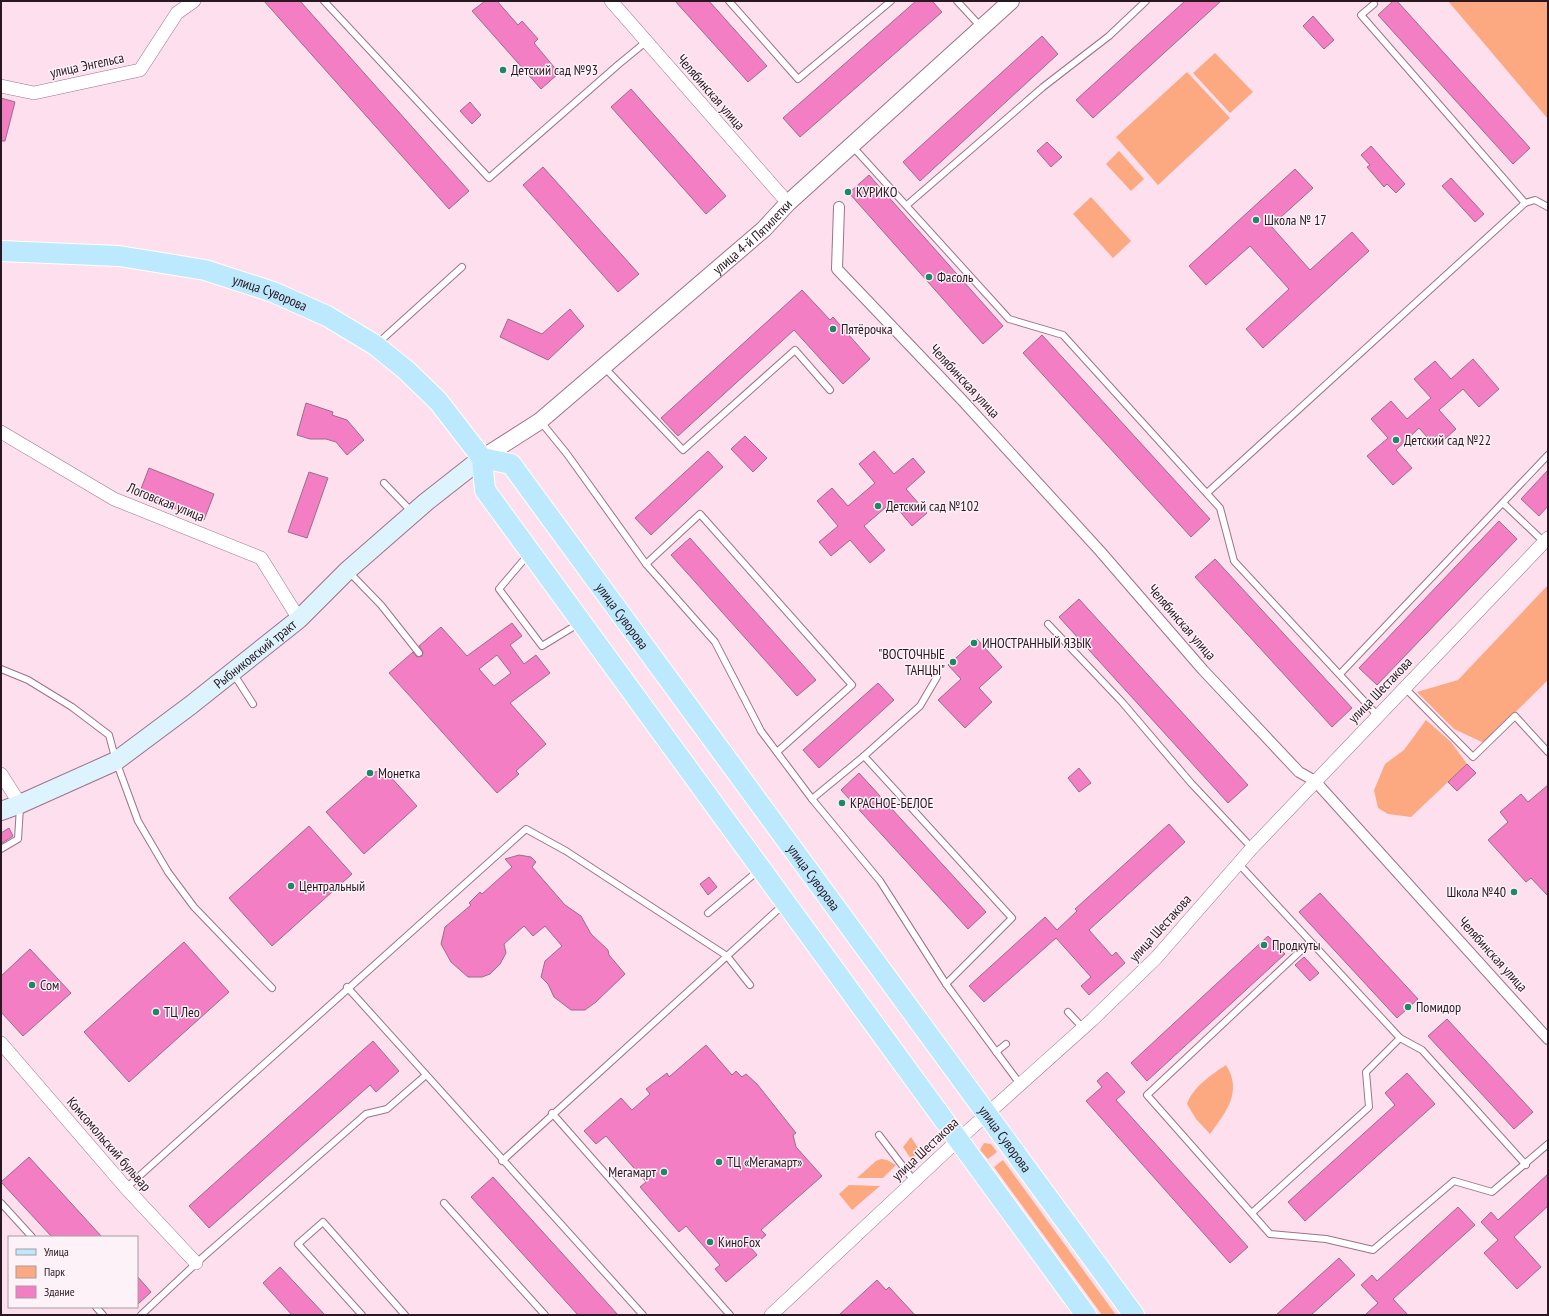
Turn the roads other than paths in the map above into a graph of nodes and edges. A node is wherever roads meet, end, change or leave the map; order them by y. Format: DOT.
graph roads {
  1 [pos="194,1"];
  2 [pos="324,1"];
  3 [pos="611,1"];
  4 [pos="729,1"];
  5 [pos="891,1"];
  6 [pos="957,1"];
  7 [pos="1011,1"];
  8 [pos="1146,1"];
  9 [pos="1374,4"];
  10 [pos="982,27"];
  11 [pos="647,41"];
  12 [pos="1,86"];
  13 [pos="851,145"];
  14 [pos="788,203"];
  15 [pos="1525,203"];
  16 [pos="907,205"];
  17 [pos="839,207"];
  18 [pos="1548,207"];
  19 [pos="1,252"];
  20 [pos="462,267"];
  21 [pos="376,345"];
  22 [pos="603,366"];
  23 [pos="830,390"];
  24 [pos="540,421"];
  25 [pos="1,432"];
  26 [pos="1548,455"];
  27 [pos="482,458"];
  28 [pos="384,483"];
  29 [pos="1207,493"];
  30 [pos="1503,502"];
  31 [pos="414,513"];
  32 [pos="1546,540"];
  33 [pos="531,553"];
  34 [pos="646,564"];
  35 [pos="347,571"];
  36 [pos="299,619"];
  37 [pos="582,622"];
  38 [pos="1048,624"];
  39 [pos="419,653"];
  40 [pos="1,669"];
  41 [pos="232,672"];
  42 [pos="1340,674"];
  43 [pos="938,678"];
  44 [pos="1405,688"];
  45 [pos="253,704"];
  46 [pos="1378,716"];
  47 [pos="777,752"];
  48 [pos="1548,752"];
  49 [pos="864,756"];
  50 [pos="116,761"];
  51 [pos="1,774"];
  52 [pos="1315,781"];
  53 [pos="812,799"];
  54 [pos="20,804"];
  55 [pos="1,810"];
  56 [pos="1252,848"];
  57 [pos="1,849"];
  58 [pos="1238,863"];
  59 [pos="760,869"];
  60 [pos="786,903"];
  61 [pos="708,912"];
  62 [pos="1310,942"];
  63 [pos="727,956"];
  64 [pos="946,984"];
  65 [pos="750,986"];
  66 [pos="348,987"];
  67 [pos="272,988"];
  68 [pos="1068,1012"];
  69 [pos="1083,1028"];
  70 [pos="1400,1038"];
  71 [pos="1548,1038"];
  72 [pos="1,1043"];
  73 [pos="1006,1044"];
  74 [pos="996,1052"];
  75 [pos="426,1075"];
  76 [pos="1020,1084"];
  77 [pos="552,1114"];
  78 [pos="988,1114"];
  79 [pos="879,1134"];
  80 [pos="958,1140"];
  81 [pos="1548,1144"];
  82 [pos="502,1161"];
  83 [pos="1526,1165"];
  84 [pos="914,1180"];
  85 [pos="126,1188"];
  86 [pos="1,1203"];
  87 [pos="444,1203"];
  88 [pos="1253,1212"];
  89 [pos="31,1236"];
  90 [pos="196,1263"];
  91 [pos="141,1315"];
  92 [pos="362,1315"];
  93 [pos="405,1315"];
  94 [pos="545,1315"];
  95 [pos="643,1315"];
  96 [pos="730,1315"];
  97 [pos="771,1315"];
  98 [pos="1086,1315"];
  99 [pos="1134,1315"];
  1 -- 12 [label="street, улица Энгельса"];
  2 -- 11 [label="lane"];
  3 -- 11 [label="street, Челябинская улица"];
  4 -- 5 [label="lane"];
  6 -- 10 [label="lane"];
  7 -- 10 [label="street, улица 4-й Пятилетки"];
  8 -- 16 [label="lane"];
  9 -- 15 [label="lane"];
  10 -- 13 [label="street, улица 4-й Пятилетки"];
  11 -- 14 [label="street, Челябинская улица"];
  13 -- 14 [label="street, улица 4-й Пятилетки"];
  13 -- 16 [label="lane"];
  14 -- 22 [label="street, улица 4-й Пятилетки"];
  15 -- 18 [label="lane"];
  15 -- 29 [label="lane"];
  16 -- 29 [label="lane"];
  17 -- 52 [label="street, Челябинская улица"];
  19 -- 21 [label="main road, улица Суворова"];
  20 -- 21 [label="lane"];
  21 -- 27 [label="main road, улица Суворова"];
  22 -- 23 [label="lane"];
  22 -- 24 [label="street, улица 4-й Пятилетки"];
  24 -- 27 [label="street, улица 4-й Пятилетки"];
  24 -- 34 [label="lane"];
  25 -- 36 [label="street, Логовская улица"];
  26 -- 30 [label="lane"];
  27 -- 31 [label="main road, Рыбниковский тракт"];
  27 -- 33 [label="main road"];
  27 -- 78 [label="main road, улица Суворова"];
  28 -- 31 [label="lane"];
  29 -- 42 [label="lane"];
  30 -- 32 [label="lane"];
  30 -- 42 [label="lane"];
  31 -- 35 [label="main road, Рыбниковский тракт"];
  32 -- 44 [label="street, улица Шестакова"];
  33 -- 37 [label="main road"];
  33 -- 37 [label="lane"];
  34 -- 47 [label="lane"];
  34 -- 47 [label="lane"];
  35 -- 36 [label="main road, Рыбниковский тракт"];
  35 -- 39 [label="lane"];
  36 -- 41 [label="main road, Рыбниковский тракт"];
  37 -- 59 [label="main road"];
  38 -- 56 [label="lane"];
  40 -- 50 [label="lane"];
  41 -- 45 [label="lane"];
  41 -- 50 [label="main road, Рыбниковский тракт"];
  42 -- 46 [label="lane"];
  43 -- 49 [label="lane"];
  44 -- 46 [label="street, улица Шестакова"];
  44 -- 48 [label="lane"];
  46 -- 52 [label="street, улица Шестакова"];
  47 -- 53 [label="lane"];
  49 -- 53 [label="lane"];
  49 -- 64 [label="lane"];
  50 -- 54 [label="main road, Рыбниковский тракт"];
  50 -- 67 [label="lane"];
  51 -- 54 [label="street"];
  52 -- 56 [label="street, улица Шестакова"];
  52 -- 71 [label="street, Челябинская улица"];
  53 -- 64 [label="lane"];
  54 -- 55 [label="main road, Рыбниковский тракт"];
  54 -- 57 [label="lane"];
  56 -- 58 [label="street, улица Шестакова"];
  58 -- 62 [label="lane"];
  58 -- 69 [label="street, улица Шестакова"];
  59 -- 60 [label="main road"];
  59 -- 61 [label="lane"];
  60 -- 63 [label="lane"];
  60 -- 80 [label="main road"];
  62 -- 70 [label="lane"];
  62 -- 88 [label="lane"];
  63 -- 65 [label="lane"];
  63 -- 66 [label="lane"];
  63 -- 77 [label="lane"];
  64 -- 74 [label="lane"];
  66 -- 75 [label="lane"];
  66 -- 85 [label="lane"];
  68 -- 69 [label="lane"];
  69 -- 76 [label="street, улица Шестакова"];
  70 -- 83 [label="lane"];
  70 -- 88 [label="lane"];
  72 -- 85 [label="street, Комсомольский бульвар"];
  73 -- 74 [label="lane"];
  74 -- 76 [label="lane"];
  75 -- 82 [label="lane"];
  75 -- 90 [label="lane"];
  76 -- 78 [label="street, улица Шестакова"];
  77 -- 82 [label="lane"];
  77 -- 96 [label="lane"];
  78 -- 80 [label="street, улица Шестакова"];
  78 -- 99 [label="main road, улица Суворова"];
  79 -- 84 [label="lane"];
  80 -- 84 [label="street, улица Шестакова"];
  80 -- 98 [label="main road"];
  81 -- 83 [label="lane"];
  82 -- 95 [label="lane"];
  83 -- 88 [label="lane"];
  84 -- 97 [label="street, улица Шестакова"];
  85 -- 90 [label="street, Комсомольский бульвар"];
  86 -- 89 [label="lane"];
  87 -- 94 [label="lane"];
  90 -- 91 [label="lane"];
  92 -- 93 [label="lane"];
}
